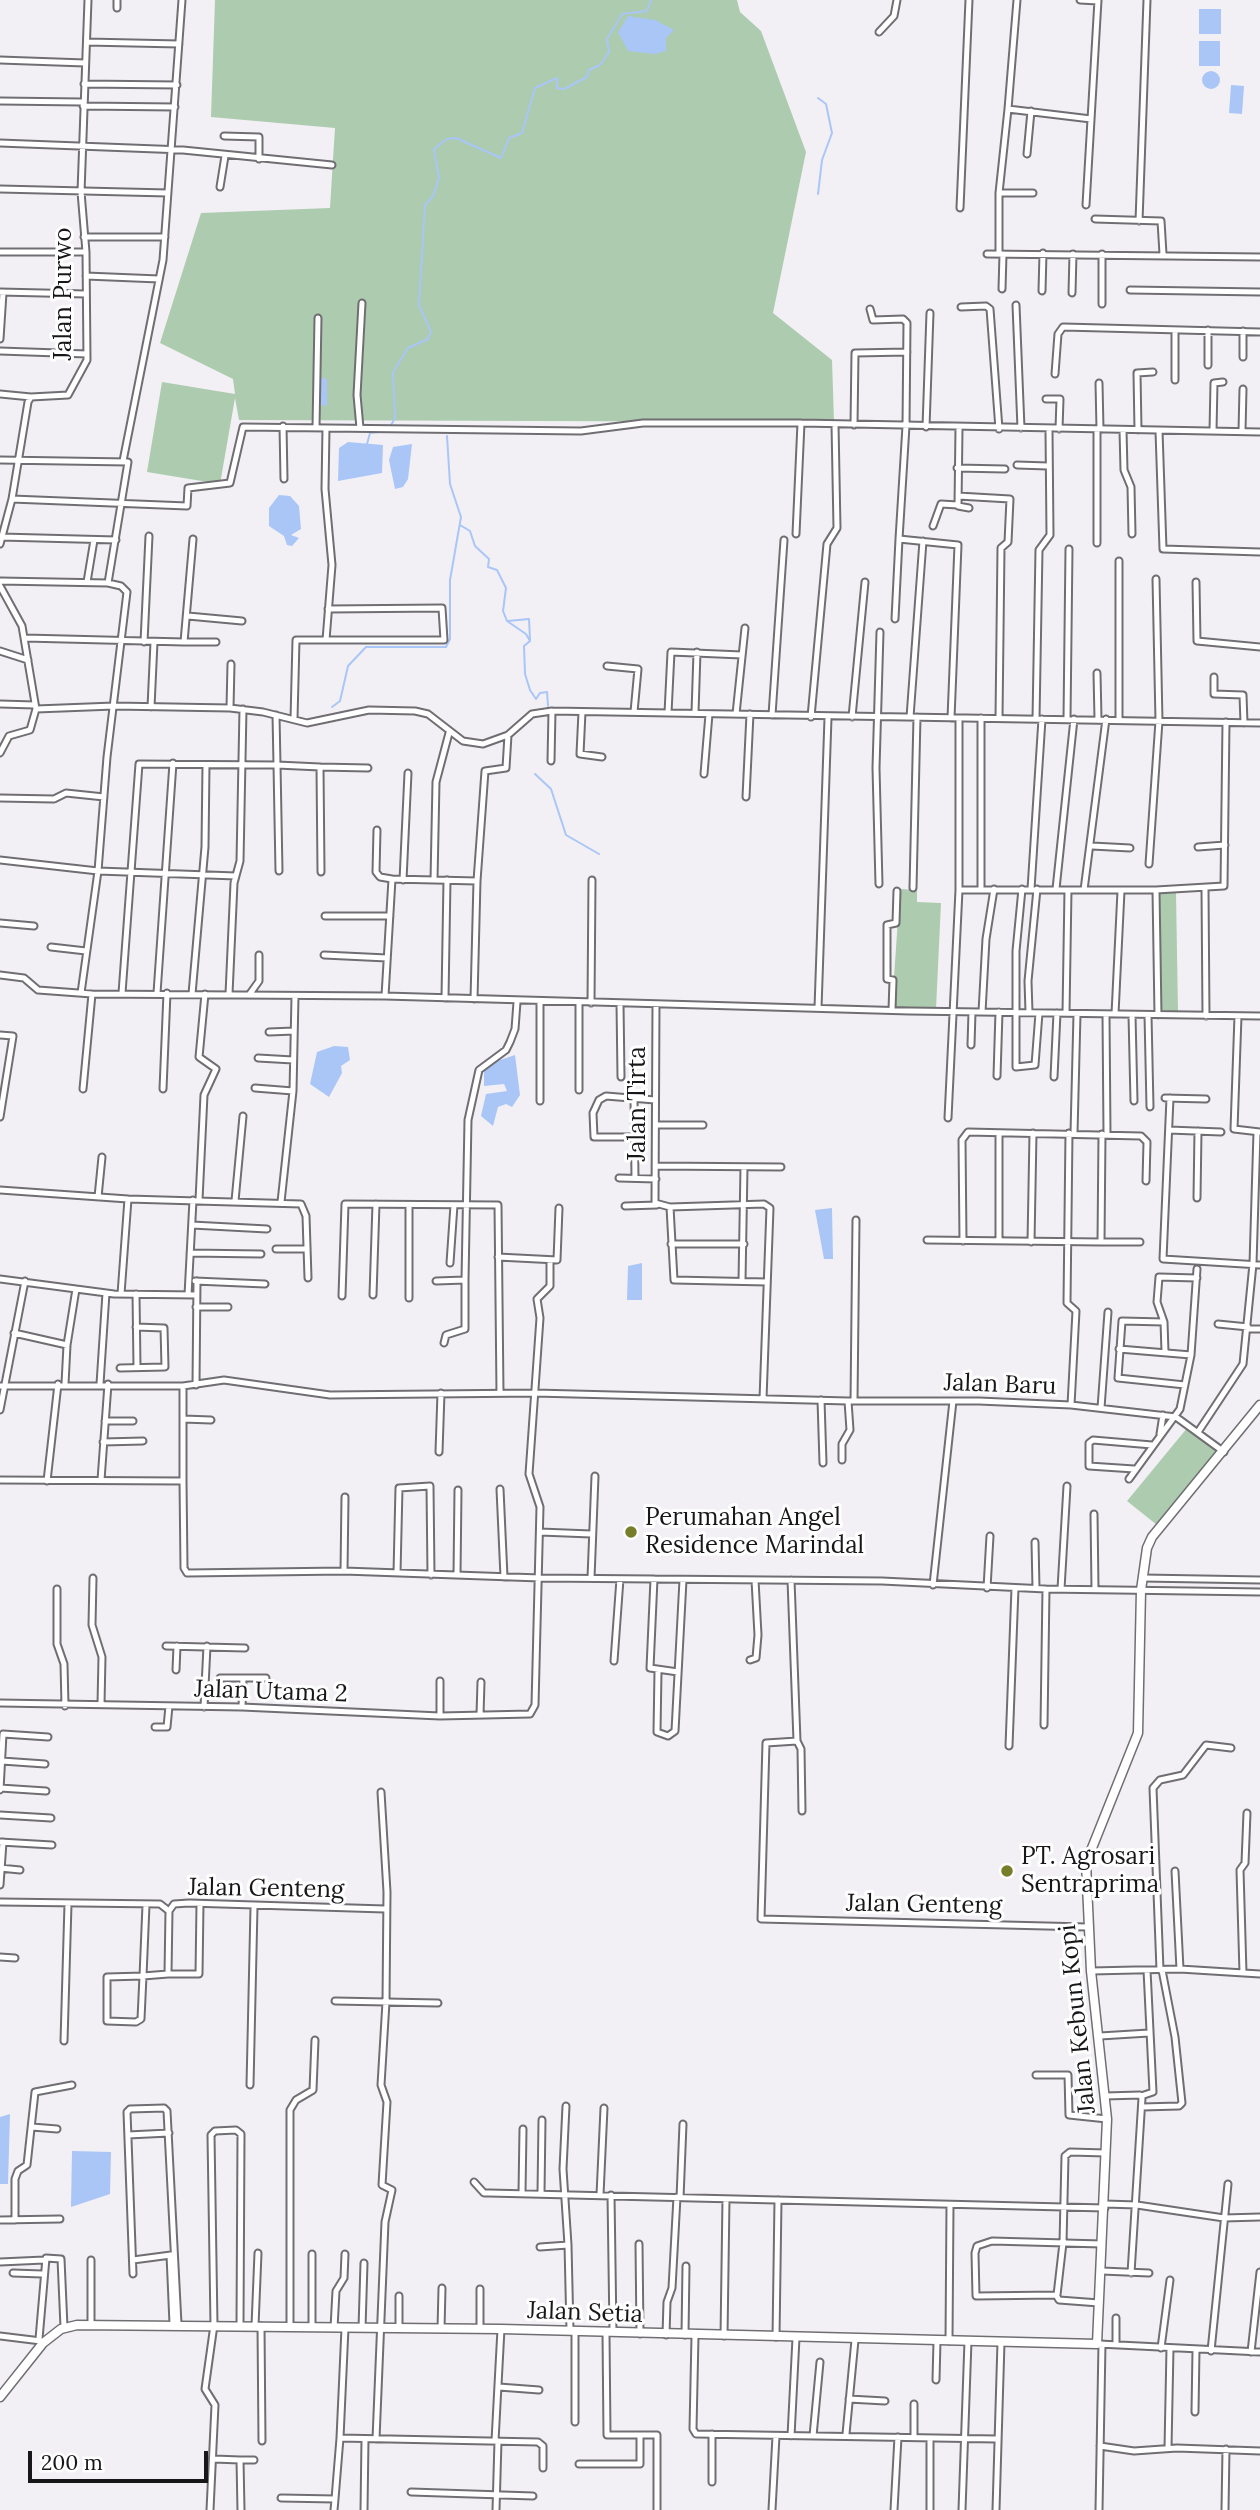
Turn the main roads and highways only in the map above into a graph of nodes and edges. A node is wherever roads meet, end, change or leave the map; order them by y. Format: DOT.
graph roads {
  1 [pos="1260,1405"];
  2 [pos="1099,2344"];
  3 [pos="0,2397"];
  1 -- 2 [label="main road, Jalan Kebun Kopi"];
  2 -- 3 [label="main road, Jalan Setia"];
}
